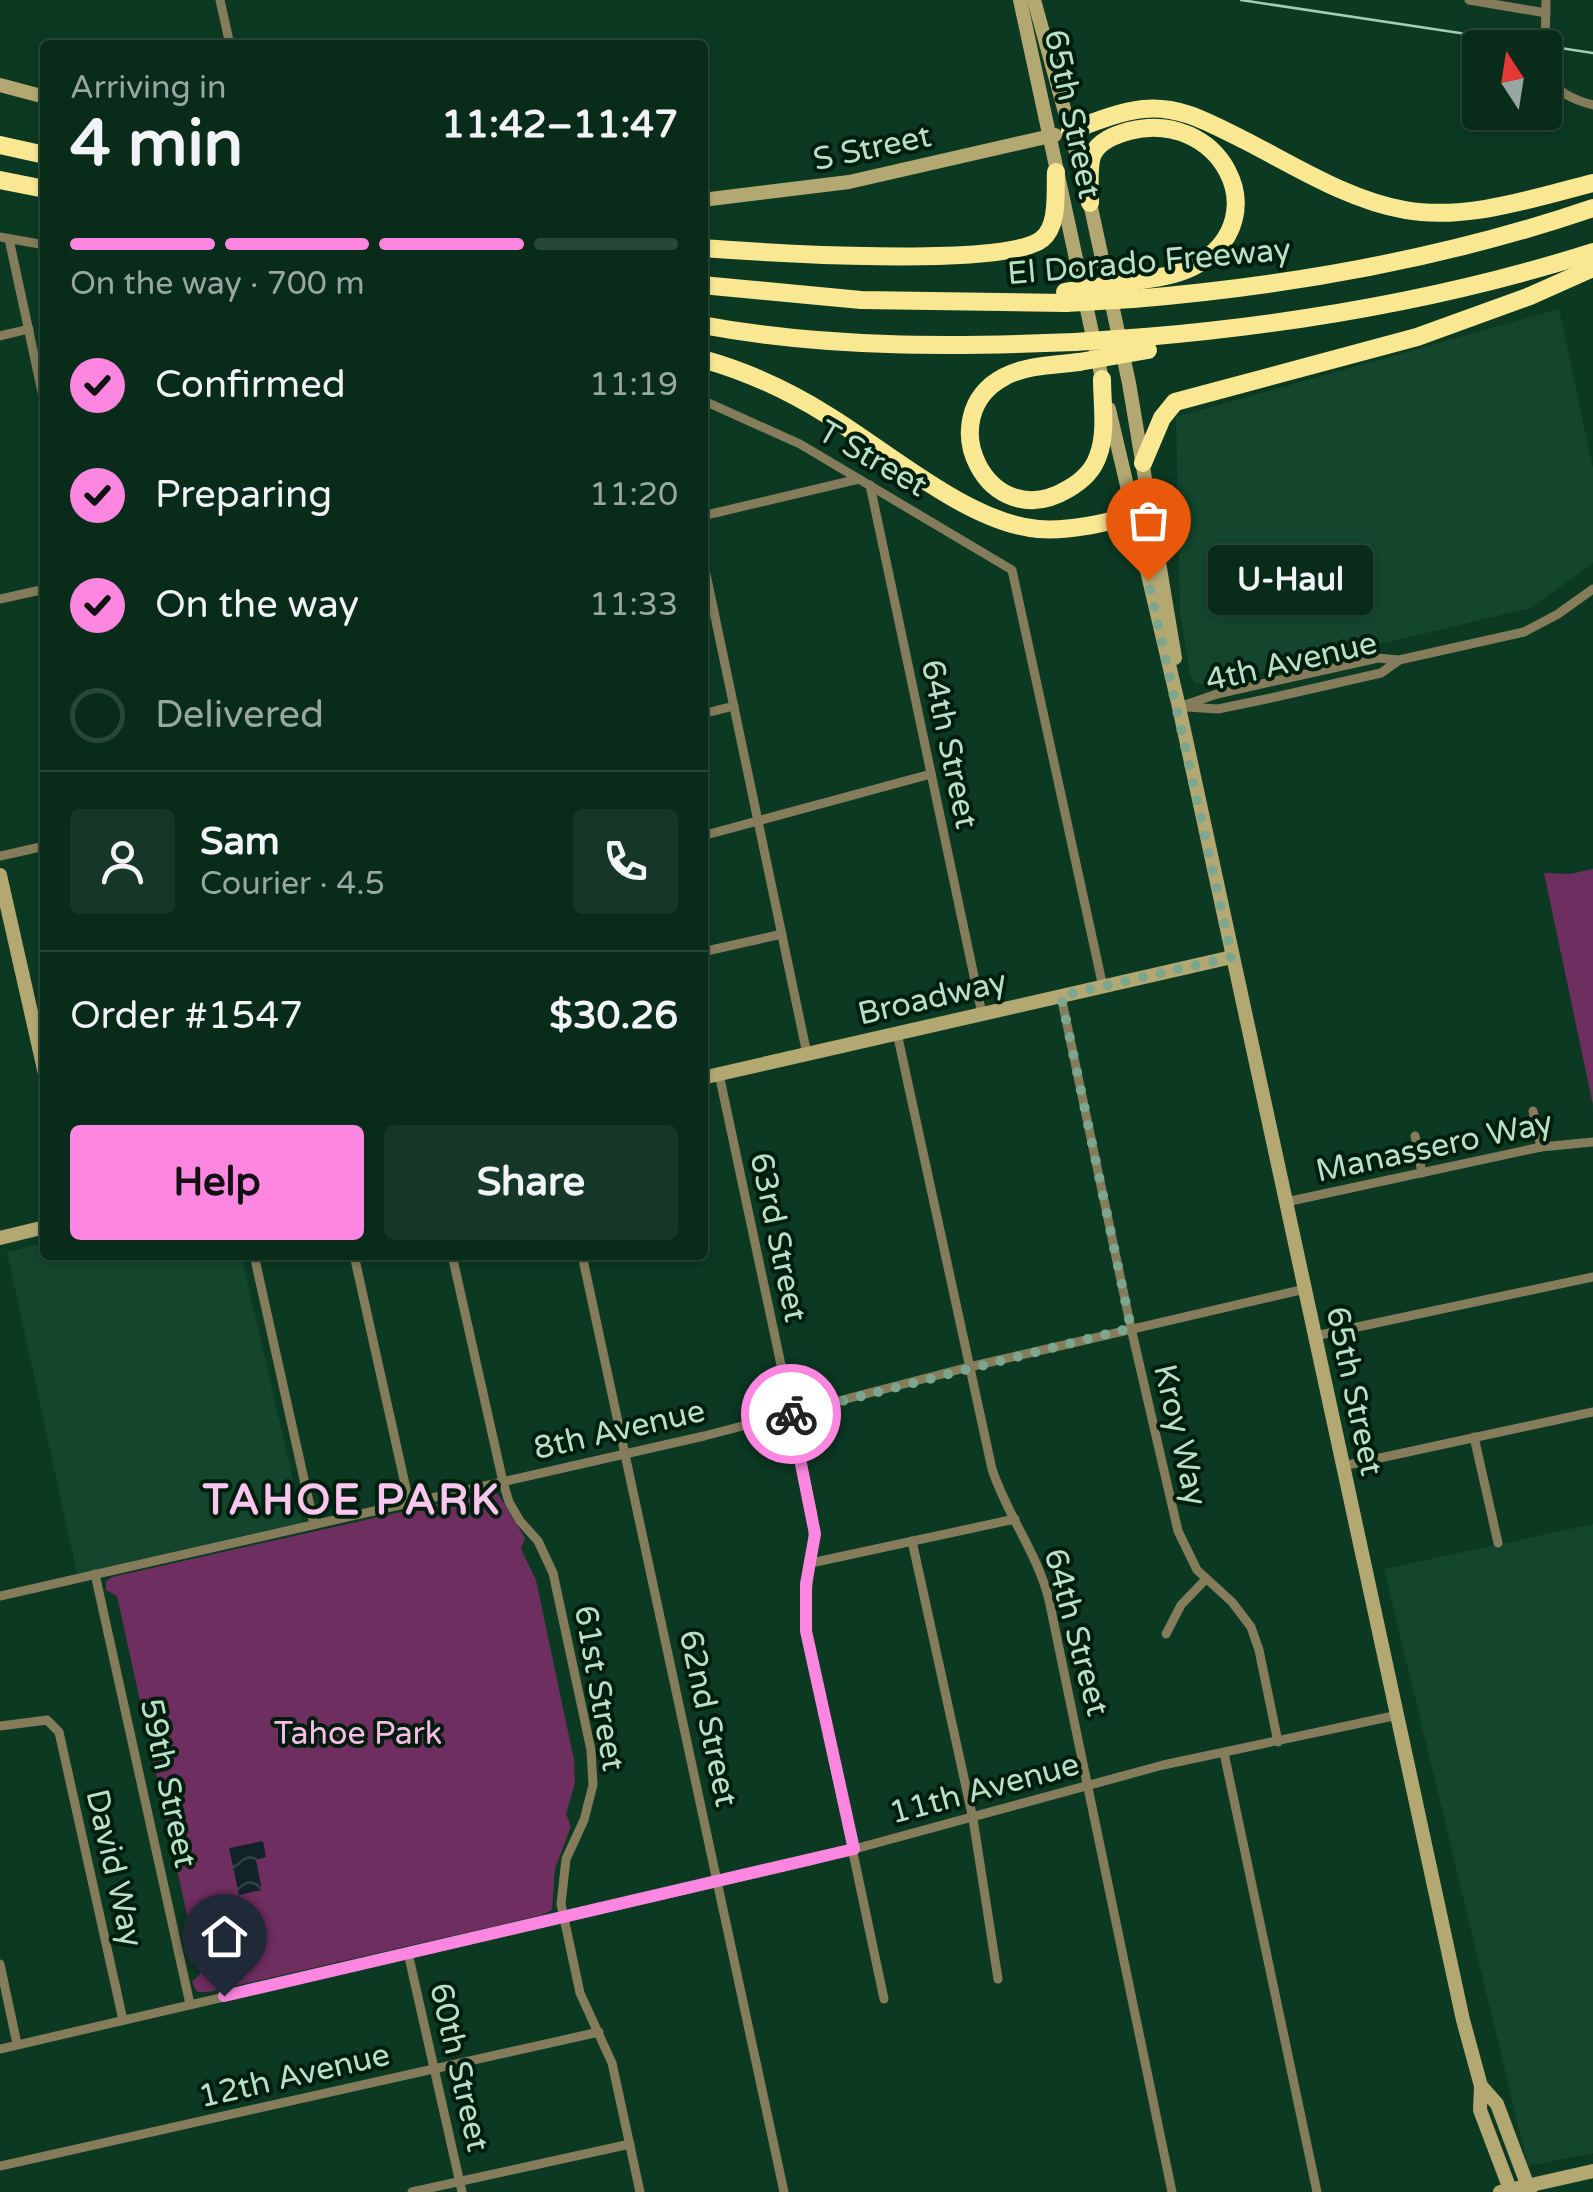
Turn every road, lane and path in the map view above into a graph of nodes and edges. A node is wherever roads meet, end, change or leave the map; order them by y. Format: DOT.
graph roads {
  1 [pos="220,0"];
  2 [pos="1020,0"];
  3 [pos="1034,0"];
  4 [pos="1469,0"];
  5 [pos="1546,0"];
  6 [pos="1546,13"];
  7 [pos="1546,30"];
  8 [pos="229,40"];
  9 [pos="0,85"];
  10 [pos="1562,91"];
  11 [pos="40,96"];
  12 [pos="1593,105"];
  13 [pos="1070,131"];
  14 [pos="1050,136"];
  15 [pos="0,146"];
  16 [pos="40,154"];
  17 [pos="1056,172"];
  18 [pos="0,180"];
  19 [pos="1593,183"];
  20 [pos="40,188"];
  21 [pos="708,199"];
  22 [pos="1090,203"];
  23 [pos="1593,208"];
  24 [pos="4,238"];
  25 [pos="40,244"];
  26 [pos="708,248"];
  27 [pos="1593,252"];
  28 [pos="1593,268"];
  29 [pos="708,286"];
  30 [pos="1132,291"];
  31 [pos="708,326"];
  32 [pos="28,330"];
  33 [pos="0,336"];
  34 [pos="1077,352"];
  35 [pos="708,361"];
  36 [pos="1102,379"];
  37 [pos="40,384"];
  38 [pos="708,403"];
  39 [pos="1143,463"];
  40 [pos="859,479"];
  41 [pos="870,485"];
  42 [pos="1152,511"];
  43 [pos="708,515"];
  44 [pos="1132,516"];
  45 [pos="708,583"];
  46 [pos="1593,589"];
  47 [pos="40,590"];
  48 [pos="0,599"];
  49 [pos="1399,660"];
  50 [pos="734,706"];
  51 [pos="1179,707"];
  52 [pos="708,712"];
  53 [pos="931,774"];
  54 [pos="758,822"];
  55 [pos="708,834"];
  56 [pos="40,847"];
  57 [pos="0,856"];
  58 [pos="0,874"];
  59 [pos="782,934"];
  60 [pos="708,951"];
  61 [pos="1232,957"];
  62 [pos="1103,986"];
  63 [pos="1061,996"];
  64 [pos="982,1014"];
  65 [pos="897,1033"];
  66 [pos="40,1052"];
  67 [pos="807,1054"];
  68 [pos="719,1074"];
  69 [pos="708,1077"];
  70 [pos="1533,1111"];
  71 [pos="1415,1136"];
  72 [pos="1593,1142"];
  73 [pos="1541,1147"];
  74 [pos="1422,1173"];
  75 [pos="1286,1202"];
  76 [pos="40,1228"];
  77 [pos="0,1238"];
  78 [pos="255,1260"];
  79 [pos="355,1260"];
  80 [pos="453,1260"];
  81 [pos="583,1260"];
  82 [pos="1593,1276"];
  83 [pos="1305,1289"];
  84 [pos="1131,1328"];
  85 [pos="1315,1336"];
  86 [pos="970,1367"];
  87 [pos="791,1412"];
  88 [pos="1593,1412"];
  89 [pos="1474,1438"];
  90 [pos="626,1454"];
  91 [pos="1344,1466"];
  92 [pos="503,1482"];
  93 [pos="409,1502"];
  94 [pos="1014,1519"];
  95 [pos="314,1524"];
  96 [pos="912,1541"];
  97 [pos="1498,1543"];
  98 [pos="812,1564"];
  99 [pos="95,1574"];
  100 [pos="1206,1580"];
  101 [pos="0,1596"];
  102 [pos="1166,1634"];
  103 [pos="1398,1715"];
  104 [pos="0,1726"];
  105 [pos="1278,1742"];
  106 [pos="1224,1753"];
  107 [pos="1089,1786"];
  108 [pos="973,1818"];
  109 [pos="854,1849"];
  110 [pos="718,1882"];
  111 [pos="563,1918"];
  112 [pos="408,1953"];
  113 [pos="0,1964"];
  114 [pos="998,1979"];
  115 [pos="884,1999"];
  116 [pos="190,2004"];
  117 [pos="123,2020"];
  118 [pos="599,2032"];
  119 [pos="18,2044"];
  120 [pos="0,2049"];
  121 [pos="436,2068"];
  122 [pos="1481,2086"];
  123 [pos="630,2144"];
  124 [pos="0,2166"];
  125 [pos="1593,2172"];
  126 [pos="461,2187"];
  127 [pos="1529,2189"];
  128 [pos="1507,2191"];
  129 [pos="412,2192"];
  130 [pos="640,2192"];
  131 [pos="784,2192"];
  132 [pos="1172,2192"];
  133 [pos="1317,2192"];
  1 -- 8 [label="street"];
  2 -- 14 [label="main road, 65th Street"];
  3 -- 13 [label="main road, 65th Street"];
  4 -- 6 [label="street"];
  5 -- 6 [label="street"];
  6 -- 7 [label="street"];
  9 -- 11 [label="main road"];
  10 -- 12 [label="street"];
  13 -- 14 [label="main road, S Street"];
  13 -- 19 [label="highway"];
  13 -- 22 [label="main road, 65th Street"];
  14 -- 17 [label="main road, 65th Street"];
  14 -- 21 [label="main road, S Street"];
  15 -- 16 [label="highway"];
  17 -- 26 [label="highway"];
  17 -- 36 [label="main road, 65th Street"];
  18 -- 20 [label="highway"];
  22 -- 30 [label="highway"];
  22 -- 39 [label="main road, 65th Street"];
  23 -- 30 [label="highway, El Dorado Freeway"];
  24 -- 25 [label="street"];
  24 -- 32 [label="street"];
  27 -- 34 [label="highway, bridge"];
  28 -- 39 [label="highway"];
  29 -- 30 [label="highway, El Dorado Freeway, bridge"];
  31 -- 34 [label="highway"];
  32 -- 33 [label="street"];
  32 -- 37 [label="street"];
  34 -- 36 [label="highway"];
  35 -- 44 [label="highway"];
  36 -- 44 [label="main road, 65th Street"];
  38 -- 40 [label="street, T Street"];
  39 -- 42 [label="main road, 65th Street"];
  40 -- 41 [label="street, T Street"];
  40 -- 43 [label="street"];
  41 -- 53 [label="street, 64th Street"];
  41 -- 62 [label="street, T Street"];
  42 -- 44 [label="highway"];
  42 -- 51 [label="main road, 65th Street"];
  44 -- 51 [label="main road, 65th Street"];
  45 -- 50 [label="street"];
  46 -- 49 [label="street, 4th Avenue"];
  47 -- 48 [label="street"];
  49 -- 51 [label="street, 4th Avenue"];
  49 -- 51 [label="street, 4th Avenue"];
  50 -- 52 [label="street"];
  50 -- 54 [label="street"];
  51 -- 61 [label="main road, 65th Street"];
  53 -- 54 [label="street"];
  53 -- 64 [label="street, 64th Street"];
  54 -- 55 [label="street"];
  54 -- 59 [label="street"];
  56 -- 57 [label="street"];
  58 -- 66 [label="main road"];
  59 -- 60 [label="street"];
  59 -- 67 [label="street"];
  61 -- 62 [label="main road, Broadway"];
  61 -- 75 [label="main road, 65th Street"];
  62 -- 63 [label="main road, Broadway"];
  63 -- 64 [label="main road, Broadway"];
  63 -- 84 [label="street, Kroy Way"];
  64 -- 65 [label="main road, Broadway"];
  65 -- 67 [label="main road, Broadway"];
  65 -- 86 [label="street, 64th Street"];
  67 -- 68 [label="main road, Broadway"];
  68 -- 69 [label="main road, Broadway"];
  68 -- 87 [label="street, 63rd Street"];
  70 -- 73 [label="street"];
  71 -- 74 [label="street"];
  72 -- 73 [label="street, Manassero Way"];
  73 -- 74 [label="street, Manassero Way"];
  74 -- 75 [label="street, Manassero Way"];
  75 -- 83 [label="main road, 65th Street"];
  76 -- 77 [label="main road"];
  78 -- 95 [label="street"];
  79 -- 93 [label="street"];
  80 -- 92 [label="street, 61st Street"];
  81 -- 90 [label="street, 62nd Street"];
  82 -- 85 [label="street"];
  83 -- 84 [label="street, 8th Avenue"];
  83 -- 85 [label="main road, 65th Street"];
  84 -- 86 [label="street, 8th Avenue"];
  84 -- 100 [label="street, Kroy Way"];
  85 -- 91 [label="main road, 65th Street"];
  86 -- 87 [label="street, 8th Avenue"];
  86 -- 94 [label="street, 64th Street"];
  87 -- 90 [label="street, 8th Avenue"];
  87 -- 98 [label="street, 63rd Street"];
  88 -- 89 [label="street"];
  89 -- 91 [label="street"];
  89 -- 97 [label="street"];
  90 -- 92 [label="street, 8th Avenue"];
  90 -- 110 [label="street, 62nd Street"];
  91 -- 103 [label="main road, 65th Street"];
  92 -- 93 [label="street, 8th Avenue"];
  92 -- 111 [label="street, 61st Street"];
  93 -- 95 [label="street, 8th Avenue"];
  94 -- 96 [label="street"];
  94 -- 107 [label="street, 64th Street"];
  95 -- 99 [label="street, 8th Avenue"];
  96 -- 98 [label="street"];
  96 -- 108 [label="street"];
  98 -- 109 [label="street, 63rd Street"];
  99 -- 101 [label="street, 8th Avenue"];
  99 -- 116 [label="street, 59th Street"];
  100 -- 102 [label="street"];
  100 -- 105 [label="street, Kroy Way"];
  103 -- 105 [label="street, 11th Avenue"];
  103 -- 122 [label="main road, 65th Street"];
  104 -- 117 [label="street, David Way"];
  105 -- 106 [label="street, 11th Avenue"];
  106 -- 107 [label="street, 11th Avenue"];
  106 -- 133 [label="street"];
  107 -- 108 [label="street, 11th Avenue"];
  107 -- 132 [label="street, 64th Street"];
  108 -- 109 [label="street, 11th Avenue"];
  108 -- 114 [label="street"];
  109 -- 110 [label="street, 11th Avenue"];
  109 -- 115 [label="street, 63rd Street"];
  110 -- 111 [label="street, 11th Avenue"];
  110 -- 131 [label="street, 62nd Street"];
  111 -- 112 [label="street, 11th Avenue"];
  111 -- 118 [label="street, 61st Street"];
  112 -- 116 [label="street, 11th Avenue"];
  112 -- 121 [label="street, 60th Street"];
  113 -- 119 [label="street"];
  116 -- 117 [label="street, 11th Avenue"];
  117 -- 119 [label="street, 11th Avenue"];
  118 -- 121 [label="street, 12th Avenue"];
  118 -- 123 [label="street, 61st Street"];
  119 -- 120 [label="street, 11th Avenue"];
  121 -- 124 [label="street, 12th Avenue"];
  121 -- 126 [label="street, 60th Street"];
  122 -- 127 [label="main road, 65th Street"];
  122 -- 128 [label="main road, 65th Street"];
  123 -- 126 [label="street"];
  123 -- 130 [label="street, 61st Street"];
  125 -- 127 [label="main road"];
  126 -- 129 [label="street"];
  127 -- 128 [label="main road"];
}
